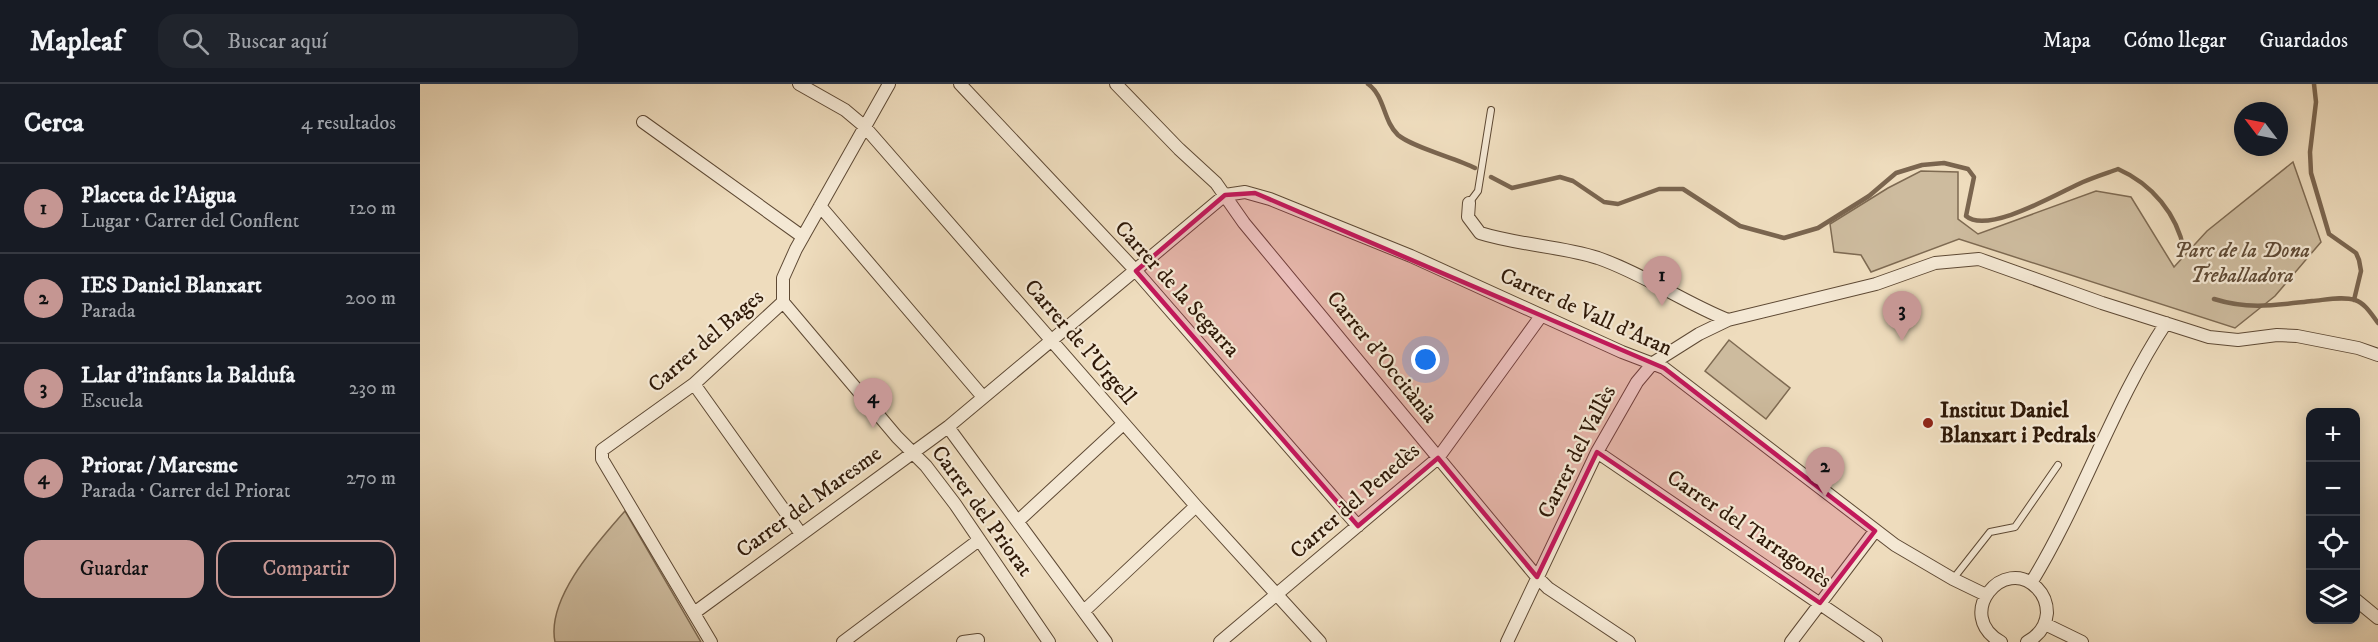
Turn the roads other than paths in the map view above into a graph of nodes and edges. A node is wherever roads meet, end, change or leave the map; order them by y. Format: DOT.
graph roads {
  1 [pos="799,84"];
  2 [pos="889,84"];
  3 [pos="960,84"];
  4 [pos="1116,84"];
  5 [pos="1491,110"];
  6 [pos="643,122"];
  7 [pos="864,126"];
  8 [pos="1225,195"];
  9 [pos="1468,203"];
  10 [pos="820,206"];
  11 [pos="802,237"];
  12 [pos="1136,271"];
  13 [pos="783,302"];
  14 [pos="1541,316"];
  15 [pos="1728,320"];
  16 [pos="2166,322"];
  17 [pos="1052,341"];
  18 [pos="2378,356"];
  19 [pos="1653,363"];
  20 [pos="694,384"];
  21 [pos="983,397"];
  22 [pos="1124,424"];
  23 [pos="948,427"];
  24 [pos="912,452"];
  25 [pos="1597,452"];
  26 [pos="1437,458"];
  27 [pos="2058,465"];
  28 [pos="1196,506"];
  29 [pos="1018,521"];
  30 [pos="1358,526"];
  31 [pos="1875,531"];
  32 [pos="801,534"];
  33 [pos="979,540"];
  34 [pos="1537,577"];
  35 [pos="1953,579"];
  36 [pos="2031,583"];
  37 [pos="1278,594"];
  38 [pos="1986,595"];
  39 [pos="1820,603"];
  40 [pos="2360,604"];
  41 [pos="1084,611"];
  42 [pos="694,613"];
  43 [pos="2378,618"];
  44 [pos="2045,624"];
  45 [pos="978,639"];
  46 [pos="1998,641"];
  47 [pos="711,642"];
  48 [pos="843,642"];
  49 [pos="963,642"];
  50 [pos="1049,642"];
  51 [pos="1106,642"];
  52 [pos="1220,642"];
  53 [pos="1320,642"];
  54 [pos="1507,642"];
  55 [pos="1629,642"];
  56 [pos="1791,642"];
  57 [pos="1876,642"];
  58 [pos="2027,642"];
  59 [pos="2082,642"];
  1 -- 7 [label="street, Carrer de l'Urgell"];
  2 -- 7 [label="street, Carrer del Bages"];
  3 -- 12 [label="street, Carrer de la Segarra"];
  4 -- 8 [label="street, Carrer d'Occitània"];
  5 -- 9 [label="lane"];
  6 -- 11 [label="street"];
  7 -- 10 [label="street, Carrer del Bages"];
  7 -- 17 [label="street, Carrer de l'Urgell"];
  8 -- 12 [label="street, Carrer del Maresme"];
  8 -- 14 [label="street, Carrer de Vall d'Aran"];
  8 -- 26 [label="street, Carrer d'Occitània"];
  9 -- 15 [label="street"];
  10 -- 11 [label="street, Carrer del Bages"];
  10 -- 21 [label="street"];
  11 -- 13 [label="street, Carrer del Bages"];
  12 -- 17 [label="street, Carrer del Maresme"];
  12 -- 30 [label="street, Carrer de la Segarra"];
  13 -- 20 [label="street, Carrer del Bages"];
  13 -- 24 [label="street, Carrer del Priorat"];
  14 -- 19 [label="street, Carrer de Vall d'Aran"];
  14 -- 26 [label="street, Carrer del Penedès"];
  15 -- 16 [label="street, Carrer del Vallès"];
  15 -- 19 [label="street, Carrer del Vallès"];
  16 -- 18 [label="street, Carrer del Vallès"];
  16 -- 36 [label="street"];
  17 -- 21 [label="street, Carrer del Maresme"];
  17 -- 22 [label="street, Carrer de l'Urgell"];
  19 -- 25 [label="street, Carrer del Vallès"];
  19 -- 31 [label="street, Carrer de Vall d'Aran"];
  20 -- 32 [label="street"];
  20 -- 42 [label="street, Carrer del Bages"];
  21 -- 23 [label="street, Carrer del Maresme"];
  22 -- 28 [label="street, Carrer de l'Urgell"];
  22 -- 29 [label="street"];
  23 -- 24 [label="street, Carrer del Maresme"];
  23 -- 29 [label="street, Carrer del Priorat"];
  24 -- 32 [label="street, Carrer del Maresme"];
  24 -- 33 [label="street, Carrer del Priorat"];
  25 -- 34 [label="street, Carrer del Vallès"];
  25 -- 39 [label="street, Carrer del Tarragonès"];
  26 -- 30 [label="street, Carrer del Penedès"];
  26 -- 34 [label="street, Carrer d'Occitània"];
  27 -- 35 [label="lane"];
  28 -- 37 [label="street, Carrer de l'Urgell"];
  28 -- 41 [label="street"];
  29 -- 41 [label="street, Carrer del Priorat"];
  30 -- 37 [label="street, Carrer del Penedès"];
  31 -- 35 [label="street, Carrer de Vall d'Aran"];
  31 -- 39 [label="street"];
  32 -- 42 [label="street, Carrer del Maresme"];
  33 -- 48 [label="street"];
  33 -- 50 [label="street, Carrer del Priorat"];
  34 -- 54 [label="street, Carrer del Vallès"];
  34 -- 55 [label="street, Carrer d'Occitània"];
  35 -- 38 [label="street, Carrer de Vall d'Aran"];
  36 -- 38 [label="street"];
  36 -- 44 [label="street"];
  37 -- 52 [label="street, Carrer del Penedès"];
  37 -- 53 [label="street, Carrer de l'Urgell"];
  38 -- 46 [label="street"];
  39 -- 56 [label="street"];
  39 -- 57 [label="street, Carrer del Tarragonès"];
  40 -- 43 [label="street"];
  41 -- 51 [label="street, Carrer del Priorat"];
  42 -- 47 [label="street"];
  44 -- 58 [label="street"];
  44 -- 59 [label="street"];
  45 -- 49 [label="street"];
}
